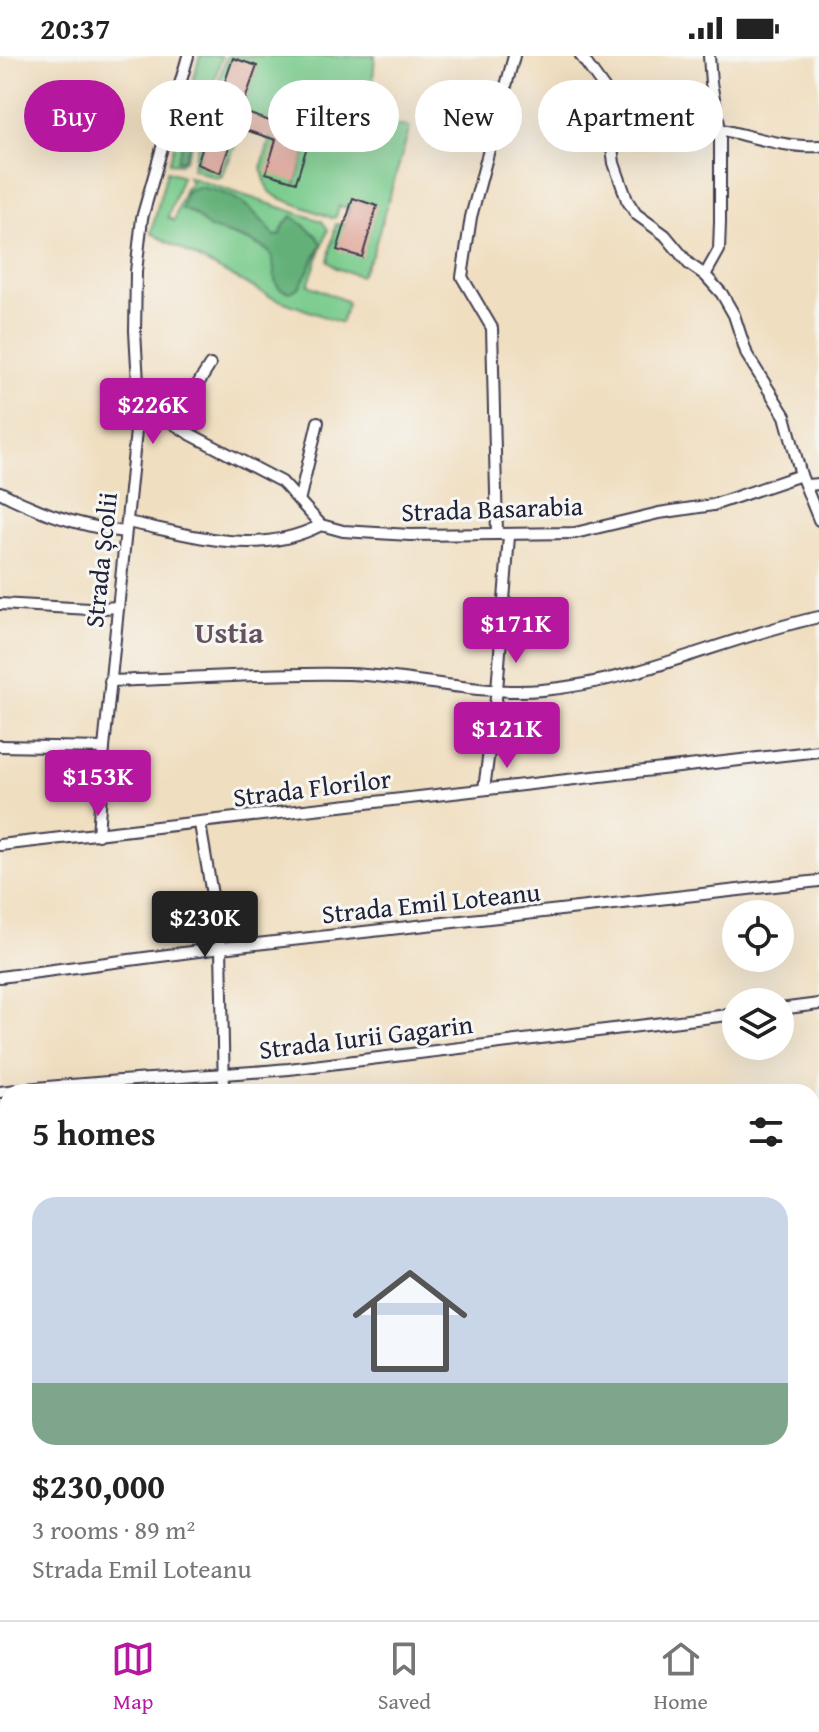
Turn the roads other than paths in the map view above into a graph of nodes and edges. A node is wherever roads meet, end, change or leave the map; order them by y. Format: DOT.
graph roads {
  1 [pos="188,56"];
  2 [pos="514,56"];
  3 [pos="581,56"];
  4 [pos="709,56"];
  5 [pos="598,80"];
  6 [pos="711,80"];
  7 [pos="723,130"];
  8 [pos="819,146"];
  9 [pos="613,152"];
  10 [pos="720,152"];
  11 [pos="705,275"];
  12 [pos="210,365"];
  13 [pos="139,401"];
  14 [pos="318,422"];
  15 [pos="173,423"];
  16 [pos="804,480"];
  17 [pos="819,484"];
  18 [pos="0,492"];
  19 [pos="299,501"];
  20 [pos="819,520"];
  21 [pos="321,525"];
  22 [pos="126,527"];
  23 [pos="497,533"];
  24 [pos="509,536"];
  25 [pos="0,604"];
  26 [pos="117,607"];
  27 [pos="819,617"];
  28 [pos="110,681"];
  29 [pos="497,690"];
  30 [pos="0,746"];
  31 [pos="104,748"];
  32 [pos="819,751"];
  33 [pos="484,789"];
  34 [pos="200,824"];
  35 [pos="98,835"];
  36 [pos="0,845"];
  37 [pos="819,881"];
  38 [pos="221,948"];
  39 [pos="0,977"];
  40 [pos="819,1004"];
  41 [pos="794,1007"];
  42 [pos="722,1016"];
  43 [pos="225,1075"];
  44 [pos="77,1084"];
  45 [pos="224,1084"];
  1 -- 13 [label="street, Strada Școlii"];
  2 -- 23 [label="street"];
  3 -- 5 [label="street"];
  4 -- 6 [label="street"];
  7 -- 8 [label="street"];
  9 -- 11 [label="street"];
  10 -- 11 [label="street"];
  11 -- 16 [label="street"];
  12 -- 15 [label="street"];
  13 -- 15 [label="street"];
  13 -- 22 [label="street, Strada Școlii"];
  14 -- 19 [label="street"];
  15 -- 19 [label="street"];
  16 -- 17 [label="street, Strada Basarabia"];
  16 -- 20 [label="street"];
  16 -- 24 [label="street, Strada Basarabia"];
  18 -- 22 [label="street, Strada Basarabia"];
  19 -- 21 [label="street"];
  21 -- 22 [label="street, Strada Basarabia"];
  21 -- 23 [label="street, Strada Basarabia"];
  22 -- 26 [label="street, Strada Școlii"];
  23 -- 24 [label="street, Strada Basarabia"];
  24 -- 29 [label="street"];
  25 -- 26 [label="street"];
  26 -- 28 [label="street, Strada Școlii"];
  27 -- 29 [label="street"];
  28 -- 29 [label="street"];
  28 -- 31 [label="street, Strada Școlii"];
  29 -- 33 [label="street"];
  30 -- 31 [label="street"];
  31 -- 35 [label="street, Strada Școlii"];
  32 -- 33 [label="street, Strada Florilor"];
  33 -- 34 [label="street, Strada Florilor"];
  34 -- 35 [label="street, Strada Florilor"];
  34 -- 38 [label="street"];
  35 -- 36 [label="street, Strada Florilor"];
  37 -- 38 [label="street, Strada Emil Loteanu"];
  38 -- 39 [label="street, Strada Emil Loteanu"];
  38 -- 43 [label="street"];
  40 -- 41 [label="street"];
  42 -- 43 [label="street, Strada Iurii Gagarin"];
  43 -- 44 [label="street, Strada Iurii Gagarin"];
  43 -- 45 [label="street"];
}
